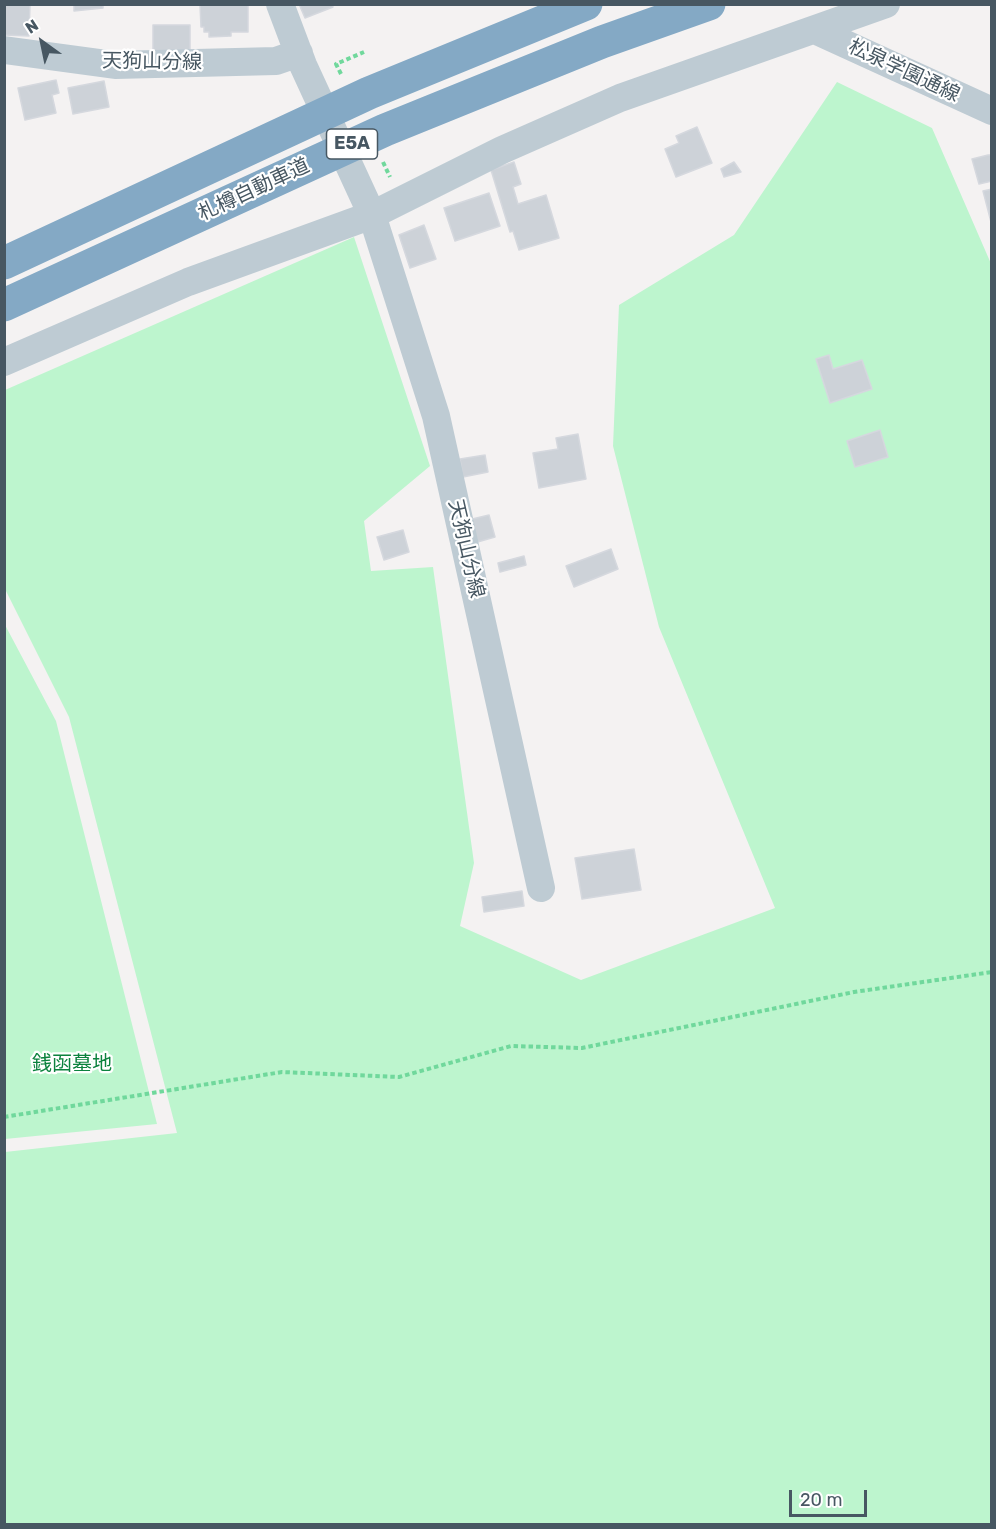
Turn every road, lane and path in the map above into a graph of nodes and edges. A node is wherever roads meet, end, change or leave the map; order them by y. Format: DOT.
graph roads {
  1 [pos="280,4"];
  2 [pos="586,4"];
  3 [pos="709,4"];
  4 [pos="886,4"];
  5 [pos="817,31"];
  6 [pos="4,50"];
  7 [pos="364,52"];
  8 [pos="301,59"];
  9 [pos="336,64"];
  10 [pos="992,111"];
  11 [pos="382,160"];
  12 [pos="391,181"];
  13 [pos="367,205"];
  14 [pos="4,263"];
  15 [pos="4,304"];
  16 [pos="4,362"];
  17 [pos="541,888"];
  18 [pos="992,972"];
  19 [pos="4,1117"];
  1 -- 8 [label="street, 天狗山分線"];
  2 -- 14 [label="highway, 札樽自動車道 / E5A"];
  3 -- 15 [label="highway, 札樽自動車道 / E5A"];
  4 -- 5 [label="street"];
  5 -- 10 [label="street, 松泉学園通線"];
  5 -- 13 [label="street"];
  6 -- 8 [label="street, 天狗山分線"];
  7 -- 9 [label="path"];
  8 -- 13 [label="street, 天狗山分線"];
  11 -- 12 [label="path"];
  13 -- 16 [label="street"];
  13 -- 17 [label="street, 天狗山分線"];
  18 -- 19 [label="path"];
}
